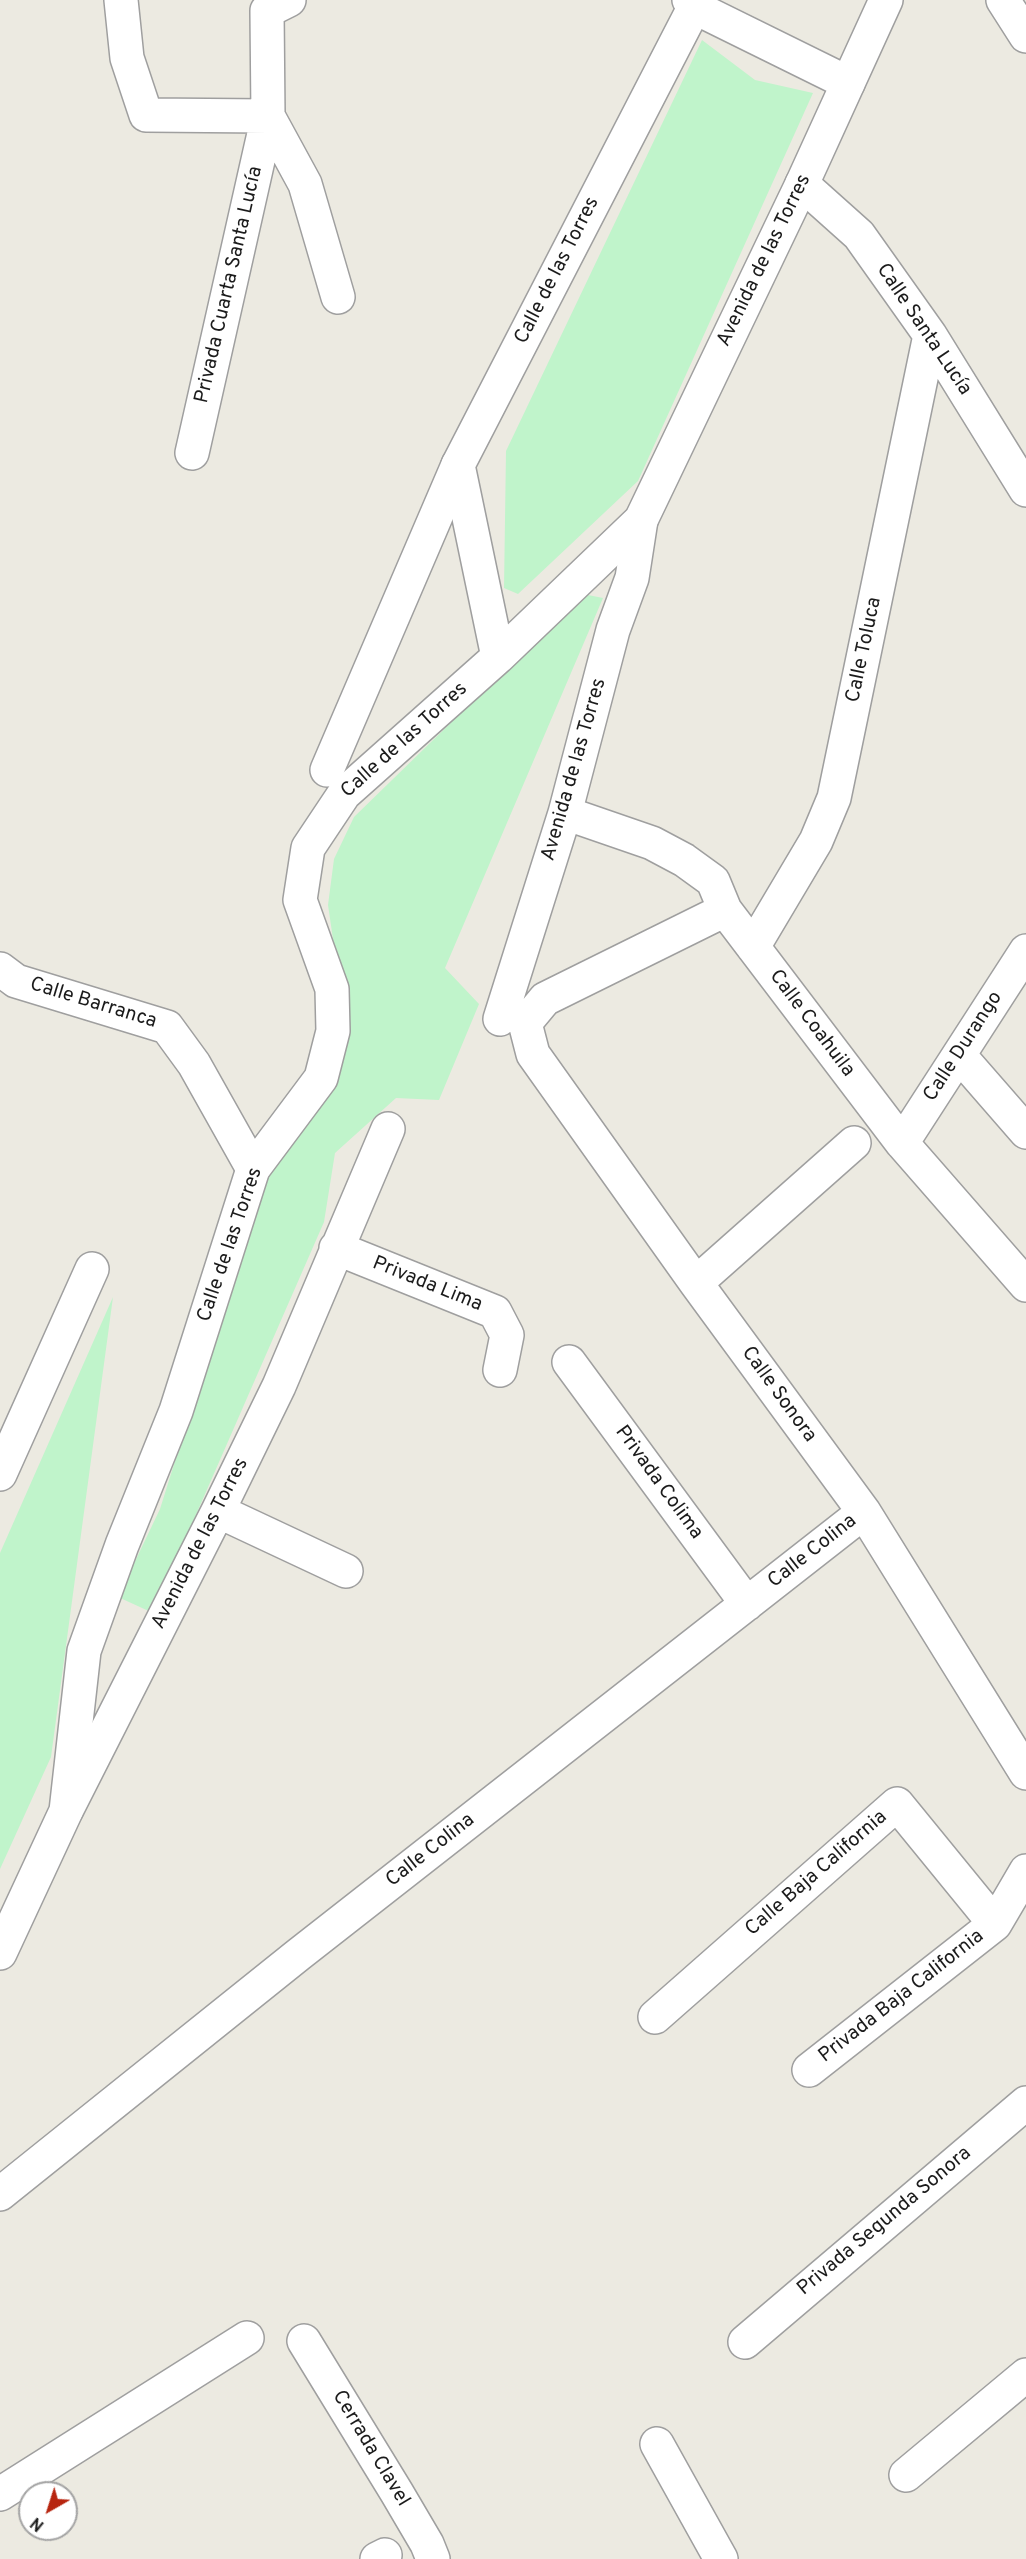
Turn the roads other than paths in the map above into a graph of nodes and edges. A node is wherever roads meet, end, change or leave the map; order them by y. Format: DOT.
graph roads {
  1 [pos="121,0"];
  2 [pos="886,0"];
  3 [pos="1003,0"];
  4 [pos="694,2"];
  5 [pos="278,5"];
  6 [pos="1026,36"];
  7 [pos="848,83"];
  8 [pos="268,116"];
  9 [pos="802,184"];
  10 [pos="338,297"];
  11 [pos="930,335"];
  12 [pos="192,453"];
  13 [pos="458,465"];
  14 [pos="1026,490"];
  15 [pos="640,520"];
  16 [pos="498,657"];
  17 [pos="327,770"];
  18 [pos="564,813"];
  19 [pos="725,910"];
  20 [pos="753,947"];
  21 [pos="1026,951"];
  22 [pos="0,969"];
  23 [pos="512,1021"];
  24 [pos="959,1055"];
  25 [pos="388,1129"];
  26 [pos="1026,1132"];
  27 [pos="854,1143"];
  28 [pos="902,1143"];
  29 [pos="254,1169"];
  30 [pos="336,1248"];
  31 [pos="92,1269"];
  32 [pos="696,1283"];
  33 [pos="1026,1285"];
  34 [pos="568,1362"];
  35 [pos="500,1370"];
  36 [pos="0,1474"];
  37 [pos="218,1511"];
  38 [pos="864,1512"];
  39 [pos="345,1571"];
  40 [pos="747,1604"];
  41 [pos="1026,1773"];
  42 [pos="66,1811"];
  43 [pos="1026,1871"];
  44 [pos="995,1924"];
  45 [pos="0,1953"];
  46 [pos="655,2017"];
  47 [pos="809,2070"];
  48 [pos="1026,2103"];
  49 [pos="0,2194"];
  50 [pos="248,2338"];
  51 [pos="304,2341"];
  52 [pos="745,2342"];
  53 [pos="1026,2375"];
  54 [pos="657,2444"];
  55 [pos="906,2475"];
  56 [pos="0,2494"];
  57 [pos="433,2559"];
  58 [pos="721,2559"];
  1 -- 8 [label="street"];
  2 -- 7 [label="street, Avenida de las Torres"];
  3 -- 6 [label="street"];
  4 -- 7 [label="street"];
  4 -- 13 [label="street, Calle de las Torres"];
  5 -- 8 [label="street"];
  7 -- 9 [label="street, Avenida de las Torres"];
  8 -- 10 [label="street"];
  8 -- 12 [label="street, Privada Cuarta Santa Lucía"];
  9 -- 11 [label="street, Calle Santa Lucía"];
  9 -- 15 [label="street, Avenida de las Torres"];
  11 -- 14 [label="street, Calle Santa Lucía"];
  11 -- 20 [label="street, Calle Toluca"];
  13 -- 16 [label="street"];
  13 -- 17 [label="street, Calle de las Torres"];
  15 -- 16 [label="street, Avenida de las Torres"];
  15 -- 18 [label="street, Avenida de las Torres"];
  16 -- 29 [label="street, Calle de las Torres"];
  18 -- 19 [label="street, Calle Coahuila"];
  18 -- 23 [label="street, Avenida de las Torres"];
  19 -- 20 [label="street, Calle Coahuila"];
  19 -- 23 [label="street"];
  20 -- 28 [label="street, Calle Coahuila"];
  21 -- 24 [label="street, Calle Durango"];
  22 -- 29 [label="street, Calle Barranca"];
  23 -- 32 [label="street, Calle Sonora"];
  24 -- 26 [label="street"];
  24 -- 28 [label="street, Calle Durango"];
  25 -- 30 [label="street, Avenida de las Torres"];
  27 -- 32 [label="street"];
  28 -- 33 [label="street, Calle Coahuila"];
  29 -- 42 [label="street, Calle de las Torres"];
  30 -- 35 [label="street, Privada Lima"];
  30 -- 37 [label="street, Avenida de las Torres"];
  31 -- 36 [label="street"];
  32 -- 38 [label="street, Calle Sonora"];
  34 -- 40 [label="street, Privada Colima"];
  37 -- 39 [label="street"];
  37 -- 42 [label="street, Avenida de las Torres"];
  38 -- 40 [label="street, Calle Colina"];
  38 -- 41 [label="street, Calle Sonora"];
  40 -- 49 [label="street, Calle Colina"];
  42 -- 45 [label="street, Avenida de las Torres"];
  43 -- 44 [label="street"];
  44 -- 46 [label="street, Calle Baja California"];
  44 -- 47 [label="street, Privada Baja California"];
  48 -- 52 [label="street, Privada Segunda Sonora"];
  50 -- 56 [label="street"];
  51 -- 57 [label="street, Cerrada Clavel"];
  53 -- 55 [label="street"];
  54 -- 58 [label="street"];
}
